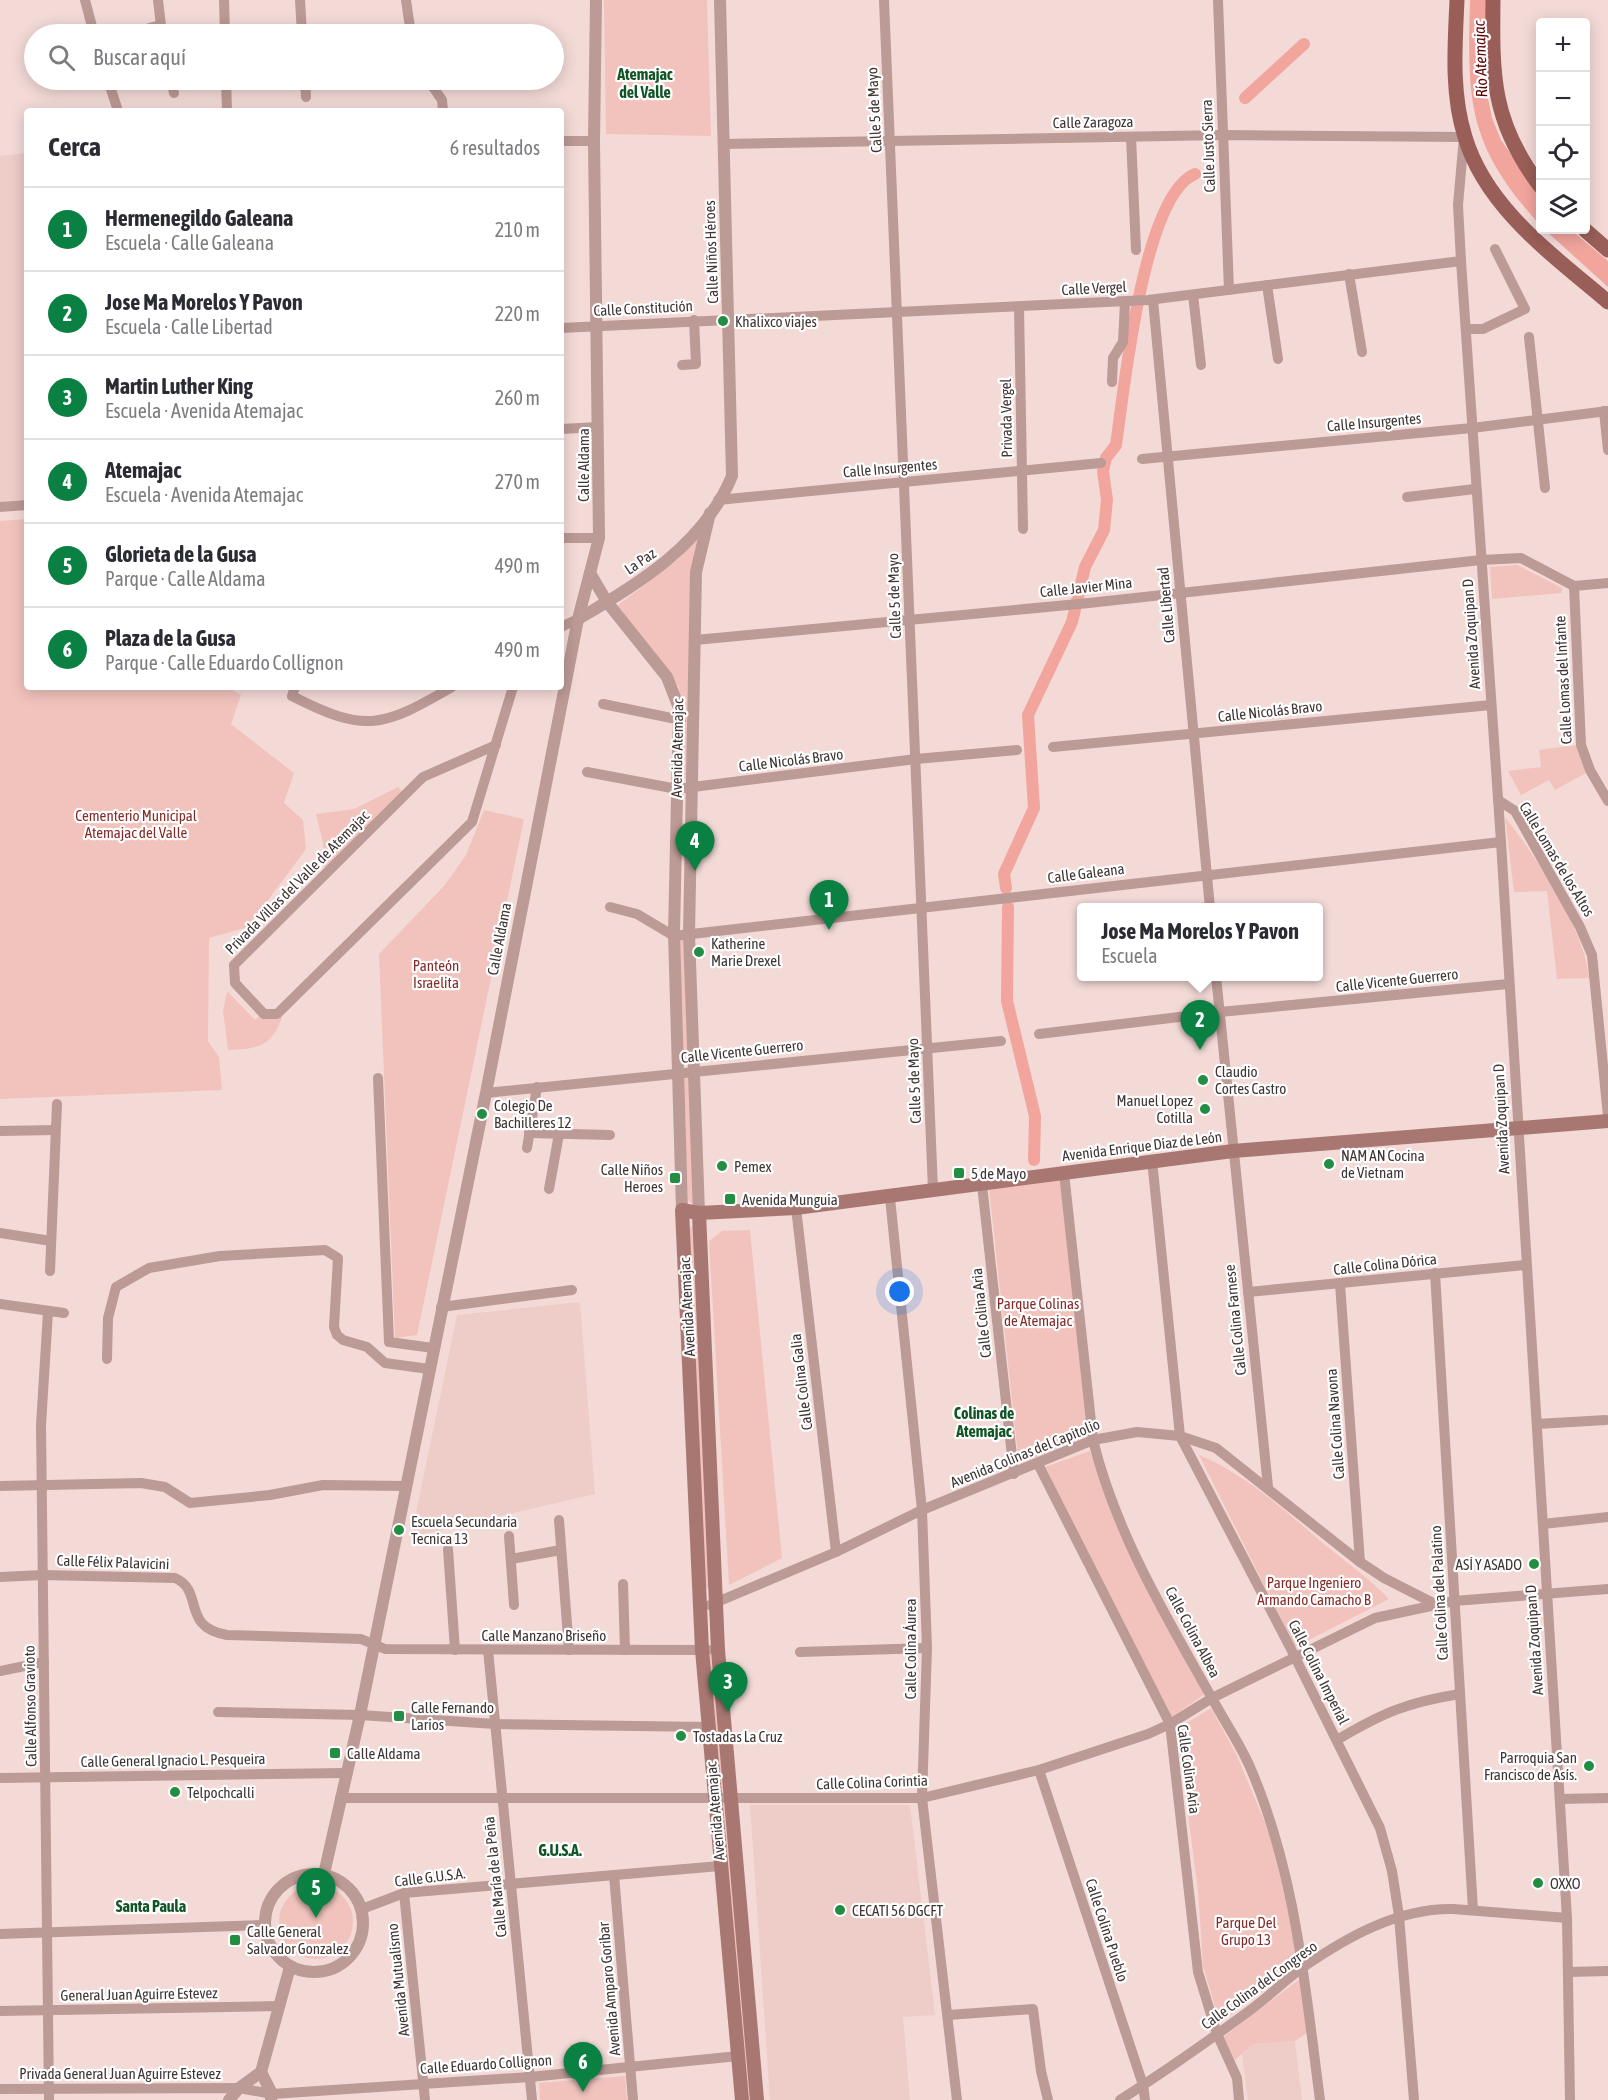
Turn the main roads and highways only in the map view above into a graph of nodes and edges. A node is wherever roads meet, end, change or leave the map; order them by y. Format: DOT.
graph roads {
  1 [pos="1457,0"];
  2 [pos="1493,0"];
  3 [pos="1536,180"];
  4 [pos="1590,234"];
  5 [pos="1608,250"];
  6 [pos="1608,302"];
  7 [pos="1608,1121"];
  8 [pos="682,1210"];
  9 [pos="699,1213"];
  10 [pos="742,2100"];
  11 [pos="758,2100"];
  1 -- 6 [label="main road"];
  2 -- 3 [label="main road"];
  4 -- 5 [label="main road"];
  7 -- 9 [label="main road, Avenida Enrique Díaz de León"];
  8 -- 9 [label="main road, Avenida Enrique Díaz de León"];
  8 -- 10 [label="main road, Avenida Atemajac"];
  9 -- 11 [label="main road, Avenida Atemajac"];
}
